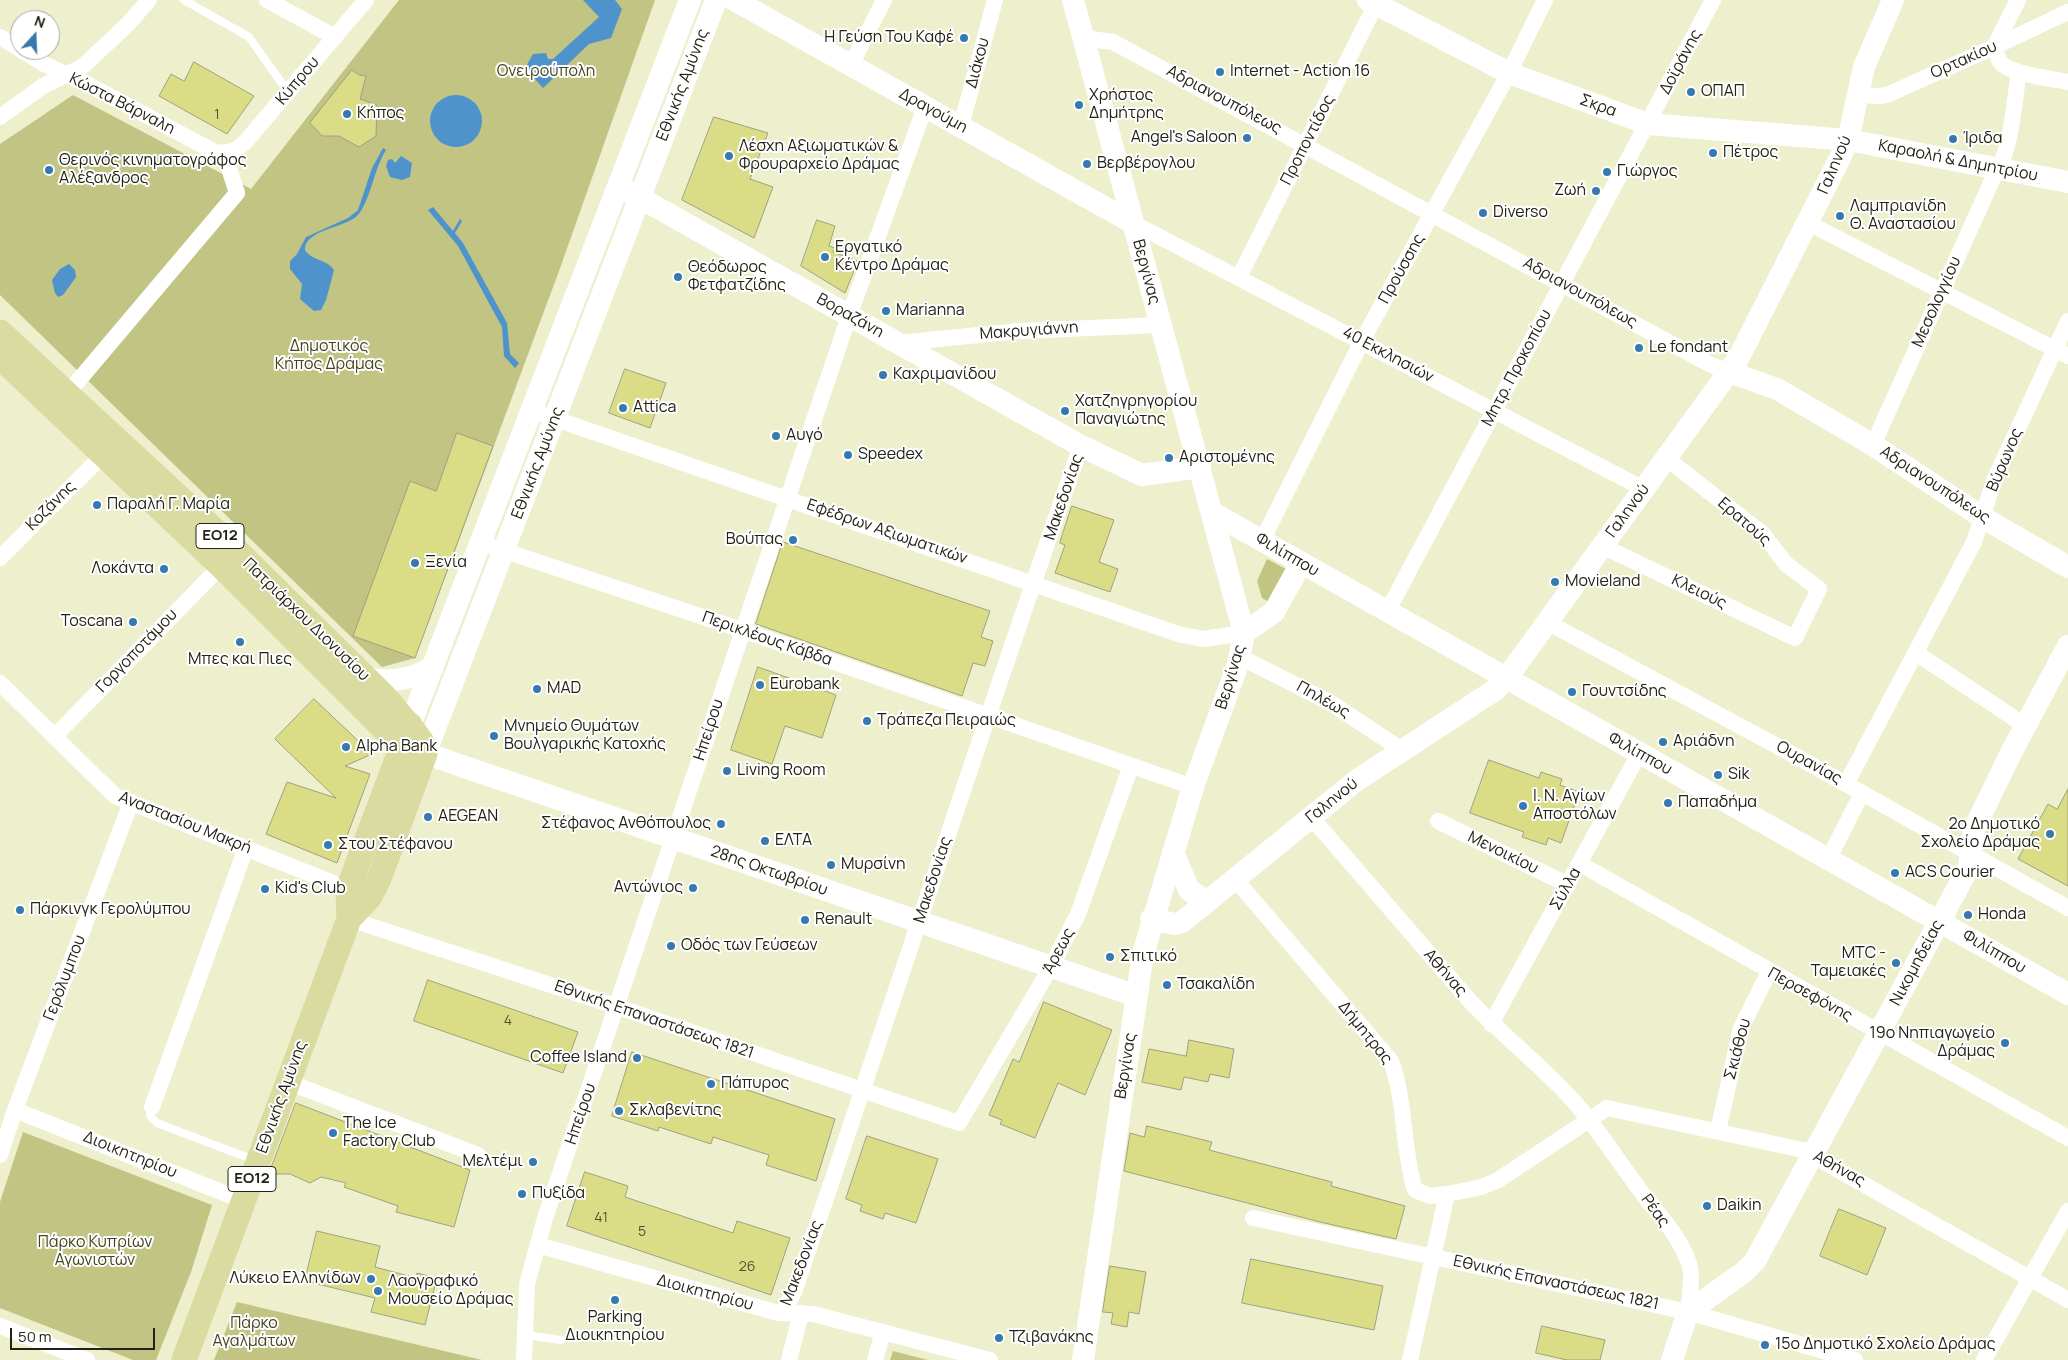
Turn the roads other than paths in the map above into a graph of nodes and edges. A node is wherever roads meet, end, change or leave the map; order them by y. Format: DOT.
graph roads {
  1 [pos="149,0"];
  2 [pos="184,0"];
  3 [pos="266,0"];
  4 [pos="366,0"];
  5 [pos="690,0"];
  6 [pos="716,0"];
  7 [pos="734,0"];
  8 [pos="884,0"];
  9 [pos="995,0"];
  10 [pos="1073,0"];
  11 [pos="1545,0"];
  12 [pos="1713,0"];
  13 [pos="1893,0"];
  14 [pos="2018,0"];
  15 [pos="1374,1"];
  16 [pos="2068,12"];
  17 [pos="335,37"];
  18 [pos="1083,38"];
  19 [pos="1994,47"];
  20 [pos="39,60"];
  21 [pos="851,65"];
  22 [pos="2019,72"];
  23 [pos="1509,73"];
  24 [pos="67,75"];
  25 [pos="2068,82"];
  26 [pos="288,92"];
  27 [pos="1857,94"];
  28 [pos="925,107"];
  29 [pos="0,117"];
  30 [pos="1648,124"];
  31 [pos="961,126"];
  32 [pos="1848,140"];
  33 [pos="1306,144"];
  34 [pos="224,153"];
  35 [pos="2000,169"];
  36 [pos="2068,182"];
  37 [pos="619,186"];
  38 [pos="639,197"];
  39 [pos="1432,213"];
  40 [pos="1133,223"];
  41 [pos="1808,223"];
  42 [pos="1239,277"];
  43 [pos="1562,284"];
  44 [pos="1942,292"];
  45 [pos="850,316"];
  46 [pos="2068,321"];
  47 [pos="1161,325"];
  48 [pos="0,332"];
  49 [pos="1362,341"];
  50 [pos="898,343"];
  51 [pos="2061,353"];
  52 [pos="0,357"];
  53 [pos="1729,372"];
  54 [pos="67,394"];
  55 [pos="1494,411"];
  56 [pos="532,412"];
  57 [pos="554,419"];
  58 [pos="1873,445"];
  59 [pos="1081,446"];
  60 [pos="104,455"];
  61 [pos="1666,458"];
  62 [pos="1200,467"];
  63 [pos="1644,489"];
  64 [pos="787,498"];
  65 [pos="1213,513"];
  66 [pos="1982,517"];
  67 [pos="1262,541"];
  68 [pos="481,543"];
  69 [pos="1602,546"];
  70 [pos="504,551"];
  71 [pos="0,558"];
  72 [pos="1301,563"];
  73 [pos="220,566"];
  74 [pos="2068,567"];
  75 [pos="1033,583"];
  76 [pos="1387,612"];
  77 [pos="1547,622"];
  78 [pos="742,630"];
  79 [pos="1244,633"];
  80 [pos="1795,638"];
  81 [pos="2068,646"];
  82 [pos="1916,653"];
  83 [pos="1240,657"];
  84 [pos="433,667"];
  85 [pos="366,678"];
  86 [pos="1506,679"];
  87 [pos="0,683"];
  88 [pos="987,716"];
  89 [pos="2026,726"];
  90 [pos="54,737"];
  91 [pos="412,741"];
  92 [pos="1402,750"];
  93 [pos="1639,754"];
  94 [pos="1131,766"];
  95 [pos="1846,784"];
  96 [pos="1193,787"];
  97 [pos="1862,793"];
  98 [pos="131,802"];
  99 [pos="1311,817"];
  100 [pos="1438,821"];
  101 [pos="673,839"];
  102 [pos="246,848"];
  103 [pos="1173,852"];
  104 [pos="1971,855"];
  105 [pos="1828,858"];
  106 [pos="1580,864"];
  107 [pos="1235,879"];
  108 [pos="1568,885"];
  109 [pos="348,889"];
  110 [pos="1207,902"];
  111 [pos="2068,908"];
  112 [pos="349,919"];
  113 [pos="1151,920"];
  114 [pos="1940,921"];
  115 [pos="919,922"];
  116 [pos="1051,967"];
  117 [pos="1769,972"];
  118 [pos="2068,994"];
  119 [pos="1137,996"];
  120 [pos="618,1007"];
  121 [pos="1491,1024"];
  122 [pos="1879,1034"];
  123 [pos="288,1082"];
  124 [pos="863,1091"];
  125 [pos="152,1107"];
  126 [pos="15,1110"];
  127 [pos="1588,1120"];
  128 [pos="959,1123"];
  129 [pos="1718,1130"];
  130 [pos="2068,1138"];
  131 [pos="0,1155"];
  132 [pos="478,1155"];
  133 [pos="1814,1155"];
  134 [pos="258,1162"];
  135 [pos="1447,1194"];
  136 [pos="244,1201"];
  137 [pos="2068,1211"];
  138 [pos="1254,1218"];
  139 [pos="538,1244"];
  140 [pos="1433,1257"];
  141 [pos="2029,1278"];
  142 [pos="2068,1300"];
  143 [pos="801,1312"];
  144 [pos="1688,1312"];
  145 [pos="782,1313"];
  146 [pos="0,1326"];
  147 [pos="883,1332"];
  148 [pos="525,1335"];
  149 [pos="560,1340"];
  150 [pos="87,1360"];
  151 [pos="184,1360"];
  152 [pos="524,1360"];
  153 [pos="789,1360"];
  154 [pos="875,1360"];
  155 [pos="990,1360"];
  156 [pos="1083,1360"];
  157 [pos="1410,1360"];
  158 [pos="1672,1360"];
  159 [pos="1855,1360"];
  160 [pos="1984,1360"];
  1 -- 24 [label="street"];
  2 -- 26 [label="lane"];
  3 -- 17 [label="street"];
  4 -- 17 [label="street, Κύπρου"];
  5 -- 37 [label="street, Εθνικής Αμύνης"];
  6 -- 38 [label="street, Εθνικής Αμύνης"];
  7 -- 21 [label="street, Δραγούμη"];
  8 -- 21 [label="street"];
  9 -- 31 [label="street, Διάκου"];
  10 -- 18 [label="street, Βεργίνας"];
  11 -- 23 [label="street, Προύσσης"];
  12 -- 30 [label="street, Δοϊράνης"];
  13 -- 27 [label="street, Γαληνού"];
  14 -- 19 [label="street"];
  15 -- 23 [label="street, Σκρα"];
  15 -- 33 [label="street, Προποντίδος"];
  16 -- 19 [label="street, Ορτακίου"];
  17 -- 26 [label="street, Κύπρου"];
  18 -- 33 [label="street, Αδριανουπόλεως"];
  18 -- 40 [label="street, Βεργίνας"];
  19 -- 22 [label="street"];
  19 -- 27 [label="street, Ορτακίου"];
  20 -- 24 [label="street, Κώστα Βάρναλη"];
  21 -- 28 [label="street, Δραγούμη"];
  22 -- 25 [label="street"];
  22 -- 35 [label="street, Μεσολογγίου"];
  23 -- 30 [label="street, Σκρα"];
  23 -- 39 [label="street, Προύσσης"];
  24 -- 29 [label="street"];
  24 -- 34 [label="street, Κώστα Βάρναλη"];
  26 -- 34 [label="street, Κύπρου"];
  27 -- 32 [label="street, Γαληνού"];
  28 -- 31 [label="street, Δραγούμη"];
  28 -- 45 [label="street, Ηπείρου"];
  30 -- 32 [label="street, Σκρα"];
  30 -- 43 [label="street, Μητρ. Προκοπίου"];
  31 -- 40 [label="street, Δραγούμη"];
  32 -- 35 [label="street, Καραολή & Δημητρίου"];
  32 -- 41 [label="street, Γαληνού"];
  33 -- 39 [label="street, Αδριανουπόλεως"];
  33 -- 42 [label="street, Προποντίδος"];
  34 -- 54 [label="street"];
  35 -- 36 [label="street, Καραολή & Δημητρίου"];
  35 -- 44 [label="street, Μεσολογγίου"];
  37 -- 38 [label="street, Βοραζάνη"];
  37 -- 56 [label="street, Εθνικής Αμύνης"];
  38 -- 45 [label="street, Βοραζάνη"];
  38 -- 57 [label="street, Εθνικής Αμύνης"];
  39 -- 43 [label="street, Αδριανουπόλεως"];
  39 -- 49 [label="street, Προύσσης"];
  40 -- 42 [label="street, 40 Εκκλησιών"];
  40 -- 47 [label="street, Βεργίνας"];
  41 -- 44 [label="street"];
  41 -- 53 [label="street, Γαληνού"];
  42 -- 49 [label="street, 40 Εκκλησιών"];
  43 -- 53 [label="street, Αδριανουπόλεως"];
  43 -- 55 [label="street, Μητρ. Προκοπίου"];
  44 -- 51 [label="street"];
  44 -- 58 [label="street, Μεσολογγίου"];
  45 -- 50 [label="street, Βοραζάνη"];
  45 -- 64 [label="street, Ηπείρου"];
  46 -- 51 [label="street, Βύρωνος"];
  47 -- 50 [label="street, Μακρυγιάννη"];
  47 -- 62 [label="street, Βεργίνας"];
  48 -- 54 [label="main road, Πατριάρχου Διονυσίου / ΕΟ12"];
  49 -- 55 [label="street, 40 Εκκλησιών"];
  49 -- 67 [label="street, Προύσσης"];
  50 -- 59 [label="street, Βοραζάνη"];
  51 -- 66 [label="street, Βύρωνος"];
  52 -- 60 [label="main road, Πατριάρχου Διονυσίου / ΕΟ12"];
  53 -- 58 [label="street, Αδριανουπόλεως"];
  53 -- 61 [label="street, Γαληνού"];
  54 -- 85 [label="main road, Πατριάρχου Διονυσίου / ΕΟ12"];
  55 -- 63 [label="street, 40 Εκκλησιών"];
  55 -- 76 [label="street, Μητρ. Προκοπίου"];
  56 -- 57 [label="street, Εφέδρων Αξιωματικών"];
  56 -- 68 [label="street, Εθνικής Αμύνης"];
  57 -- 64 [label="street, Εφέδρων Αξιωματικών"];
  57 -- 70 [label="street, Εθνικής Αμύνης"];
  58 -- 66 [label="street, Αδριανουπόλεως"];
  59 -- 62 [label="street, Βοραζάνη"];
  59 -- 75 [label="street, Μακεδονίας"];
  60 -- 71 [label="street, Κοζάνης"];
  60 -- 73 [label="main road, Πατριάρχου Διονυσίου / ΕΟ12"];
  61 -- 63 [label="street, Γαληνού"];
  61 -- 80 [label="street, Ερατούς"];
  62 -- 65 [label="street, Βεργίνας"];
  63 -- 69 [label="street, Γαληνού"];
  64 -- 75 [label="street, Εφέδρων Αξιωματικών"];
  64 -- 78 [label="street, Ηπείρου"];
  65 -- 67 [label="street, Φιλίππου"];
  65 -- 79 [label="street, Βεργίνας"];
  66 -- 74 [label="street, Αδριανουπόλεως"];
  66 -- 82 [label="street, Βύρωνος"];
  67 -- 72 [label="street, Φιλίππου"];
  68 -- 70 [label="street, Περικλέους Κάβδα"];
  68 -- 84 [label="street, Εθνικής Αμύνης"];
  69 -- 77 [label="street, Γαληνού"];
  69 -- 80 [label="street, Κλειούς"];
  70 -- 78 [label="street, Περικλέους Κάβδα"];
  70 -- 91 [label="street, Εθνικής Αμύνης"];
  72 -- 76 [label="street, Φιλίππου"];
  72 -- 79 [label="street"];
  73 -- 90 [label="street, Γοργοποτάμου"];
  73 -- 91 [label="main road, Πατριάρχου Διονυσίου / ΕΟ12"];
  75 -- 79 [label="street, Εφέδρων Αξιωματικών"];
  75 -- 88 [label="street, Μακεδονίας"];
  76 -- 86 [label="street, Φιλίππου"];
  77 -- 86 [label="street, Γαληνού"];
  77 -- 95 [label="street, Ουρανίας"];
  78 -- 88 [label="street, Περικλέους Κάβδα"];
  78 -- 101 [label="street, Ηπείρου"];
  79 -- 83 [label="street, Βεργίνας"];
  81 -- 89 [label="street, Νικομηδείας"];
  82 -- 89 [label="street"];
  82 -- 95 [label="street, Βύρωνος"];
  83 -- 92 [label="street, Πηλέως"];
  83 -- 96 [label="street, Βεργίνας"];
  84 -- 85 [label="street"];
  84 -- 91 [label="street, Εθνικής Αμύνης"];
  85 -- 91 [label="main road, Πατριάρχου Διονυσίου / ΕΟ12"];
  86 -- 92 [label="street, Γαληνού"];
  86 -- 93 [label="street, Φιλίππου"];
  87 -- 90 [label="street, Αναστασίου Μακρή"];
  88 -- 94 [label="street, Περικλέους Κάβδα"];
  88 -- 115 [label="street, Μακεδονίας"];
  89 -- 104 [label="street, Νικομηδείας"];
  90 -- 98 [label="street, Αναστασίου Μακρή"];
  91 -- 101 [label="street, 28ης Οκτωβρίου"];
  91 -- 109 [label="main road, Εθνικής Αμύνης / ΕΟ12"];
  91 -- 112 [label="main road, Εθνικής Αμύνης / ΕΟ12"];
  92 -- 99 [label="street, Γαληνού"];
  93 -- 105 [label="street, Φιλίππου"];
  93 -- 106 [label="street, Σύλλα"];
  94 -- 96 [label="street, Περικλέους Κάβδα"];
  94 -- 116 [label="street, Άρεως"];
  95 -- 97 [label="street, Ουρανίας"];
  96 -- 103 [label="street, Βεργίνας"];
  97 -- 104 [label="street, Ουρανίας"];
  97 -- 105 [label="street"];
  98 -- 102 [label="street, Αναστασίου Μακρή"];
  98 -- 126 [label="street, Γερόλυμπου"];
  99 -- 107 [label="street, Γαληνού"];
  99 -- 121 [label="street, Αθήνας"];
  100 -- 108 [label="street, Μενοικίου"];
  101 -- 115 [label="street, 28ης Οκτωβρίου"];
  101 -- 120 [label="street, Ηπείρου"];
  102 -- 109 [label="street, Αναστασίου Μακρή"];
  102 -- 125 [label="street"];
  103 -- 110 [label="street"];
  103 -- 113 [label="street, Βεργίνας"];
  104 -- 111 [label="street, Ουρανίας"];
  104 -- 114 [label="street, Νικομηδείας"];
  105 -- 114 [label="street, Φιλίππου"];
  106 -- 108 [label="street, Σύλλα"];
  106 -- 117 [label="street, Περσεφόνης"];
  107 -- 110 [label="street, Γαληνού"];
  107 -- 135 [label="street, Δήμητρας"];
  108 -- 121 [label="street, Σύλλα"];
  109 -- 112 [label="main road, Εθνικής Αμύνης / ΕΟ12"];
  110 -- 113 [label="street, Γαληνού"];
  112 -- 120 [label="street, Εθνικής Επαναστάσεως 1821"];
  112 -- 123 [label="main road, Εθνικής Αμύνης / ΕΟ12"];
  113 -- 119 [label="street, Βεργίνας"];
  114 -- 118 [label="street, Φιλίππου"];
  114 -- 122 [label="street, Νικομηδείας"];
  115 -- 116 [label="street, 28ης Οκτωβρίου"];
  115 -- 124 [label="street, Μακεδονίας"];
  116 -- 119 [label="street, 28ης Οκτωβρίου"];
  116 -- 128 [label="street, Άρεως"];
  117 -- 122 [label="street, Περσεφόνης"];
  117 -- 129 [label="street, Σκιάθου"];
  119 -- 156 [label="street, Βεργίνας"];
  120 -- 124 [label="street, Εθνικής Επαναστάσεως 1821"];
  120 -- 139 [label="street, Ηπείρου"];
  121 -- 127 [label="street, Αθήνας"];
  122 -- 130 [label="street, Περσεφόνης"];
  122 -- 133 [label="street, Νικομηδείας"];
  123 -- 132 [label="street"];
  123 -- 134 [label="main road, Εθνικής Αμύνης / ΕΟ12"];
  124 -- 128 [label="street, Εθνικής Επαναστάσεως 1821"];
  124 -- 145 [label="street, Μακεδονίας"];
  125 -- 134 [label="lane"];
  126 -- 131 [label="street, Γερόλυμπου"];
  126 -- 136 [label="street, Διοικητηρίου"];
  127 -- 129 [label="street, Αθήνας"];
  127 -- 135 [label="street, Αθήνας"];
  127 -- 144 [label="street, Ρέας"];
  129 -- 133 [label="street, Αθήνας"];
  133 -- 141 [label="street, Αθήνας"];
  133 -- 144 [label="street, Νικομηδείας"];
  134 -- 136 [label="main road, Εθνικής Αμύνης / ΕΟ12"];
  135 -- 140 [label="street"];
  136 -- 151 [label="main road, Εθνικής Αμύνης / ΕΟ12"];
  137 -- 141 [label="street"];
  138 -- 140 [label="street, Εθνικής Επαναστάσεως 1821"];
  139 -- 145 [label="street, Διοικητηρίου"];
  139 -- 148 [label="street, Ηπείρου"];
  140 -- 144 [label="street, Εθνικής Επαναστάσεως 1821"];
  140 -- 157 [label="street"];
  141 -- 142 [label="street, Αθήνας"];
  141 -- 160 [label="street"];
  143 -- 145 [label="street, Διοικητηρίου"];
  143 -- 147 [label="street, Διοικητηρίου"];
  143 -- 153 [label="street"];
  144 -- 158 [label="street"];
  144 -- 159 [label="street, Εθνικής Επαναστάσεως 1821"];
  146 -- 150 [label="street"];
  147 -- 154 [label="street"];
  147 -- 155 [label="street, Διοικητηρίου"];
  148 -- 149 [label="lane"];
  148 -- 152 [label="street, Ηπείρου"];
}
